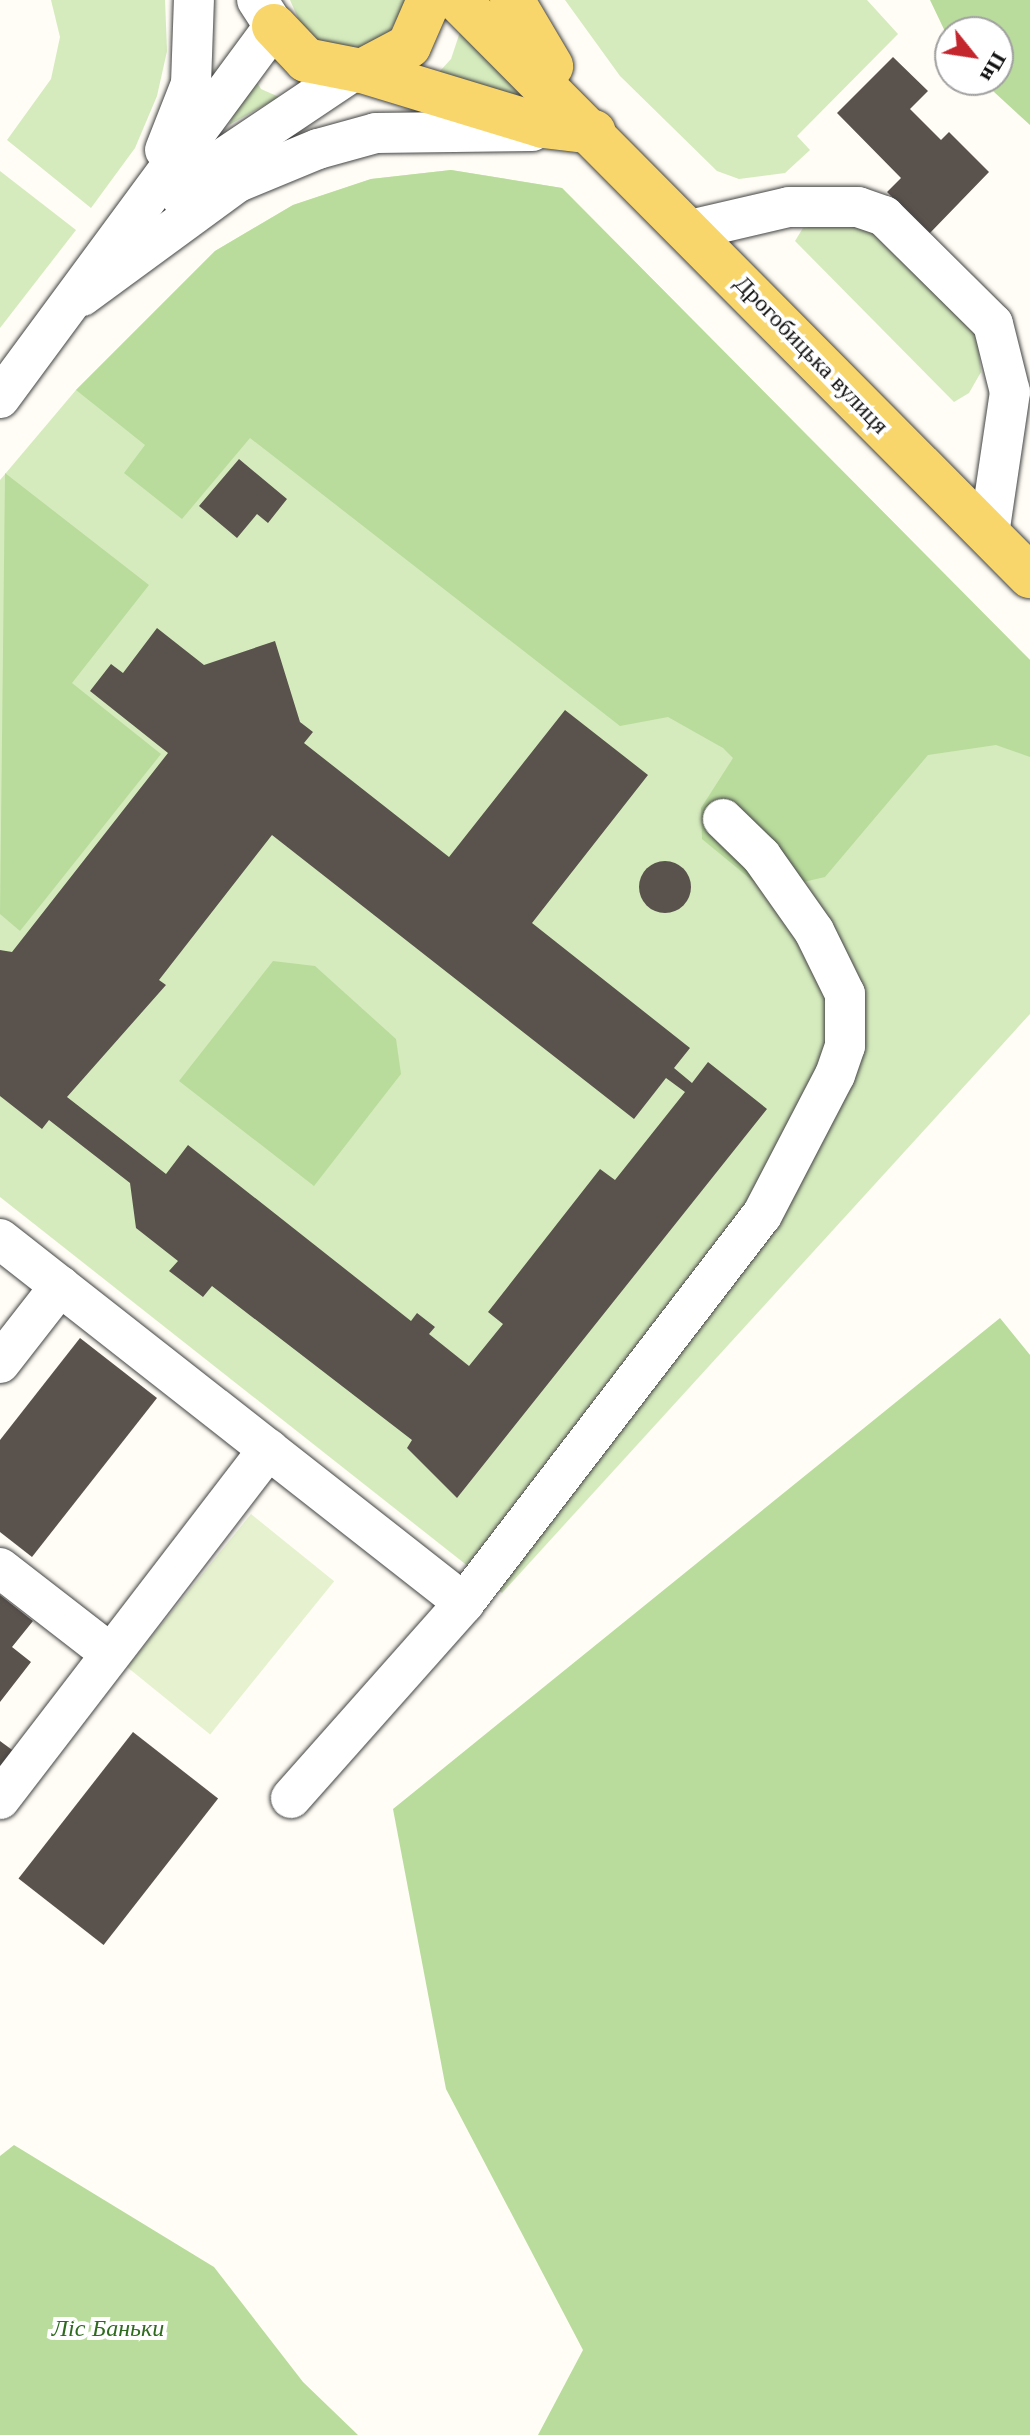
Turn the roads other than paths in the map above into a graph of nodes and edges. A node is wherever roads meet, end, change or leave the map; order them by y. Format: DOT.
graph roads {
  1 [pos="194,0"];
  2 [pos="429,0"];
  3 [pos="458,0"];
  4 [pos="512,0"];
  5 [pos="267,12"];
  6 [pos="357,71"];
  7 [pos="594,132"];
  8 [pos="690,230"];
  9 [pos="82,296"];
  10 [pos="0,398"];
  11 [pos="989,535"];
  12 [pos="1030,576"];
  13 [pos="723,819"];
  14 [pos="0,1239"];
  15 [pos="60,1286"];
  16 [pos="0,1363"];
  17 [pos="269,1449"];
  18 [pos="0,1568"];
  19 [pos="464,1603"];
  20 [pos="111,1654"];
  21 [pos="291,1798"];
  22 [pos="0,1799"];
  1 -- 9 [label="street"];
  2 -- 6 [label="main road"];
  3 -- 7 [label="main road"];
  4 -- 7 [label="main road"];
  5 -- 6 [label="main road"];
  5 -- 9 [label="street"];
  6 -- 7 [label="main road"];
  6 -- 9 [label="street"];
  7 -- 8 [label="main road, Дрогобицька вулиця"];
  7 -- 9 [label="street"];
  8 -- 11 [label="main road, Дрогобицька вулиця"];
  8 -- 11 [label="street"];
  9 -- 10 [label="street"];
  11 -- 12 [label="main road, Дрогобицька вулиця"];
  13 -- 19 [label="street"];
  14 -- 15 [label="street"];
  15 -- 16 [label="street"];
  15 -- 17 [label="street"];
  17 -- 19 [label="street"];
  17 -- 20 [label="street"];
  18 -- 20 [label="street"];
  19 -- 21 [label="street"];
  20 -- 22 [label="street"];
}
